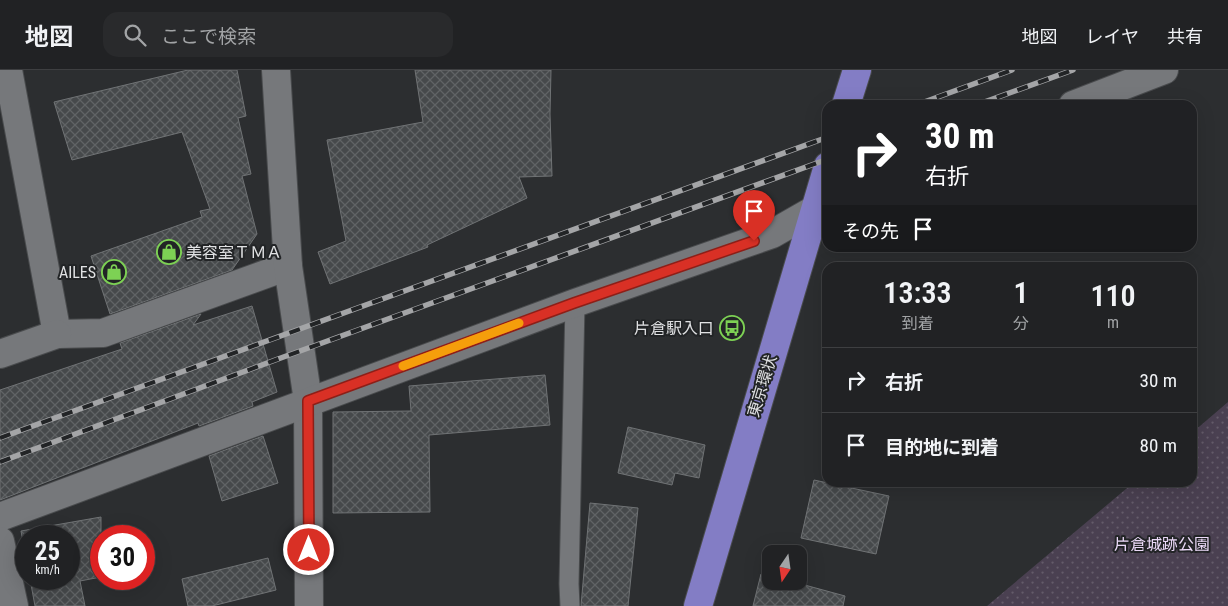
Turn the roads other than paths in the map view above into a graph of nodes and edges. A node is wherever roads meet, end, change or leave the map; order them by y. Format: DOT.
graph roads {
  1 [pos="8,70"];
  2 [pos="276,70"];
  3 [pos="857,70"];
  4 [pos="1164,70"];
  5 [pos="848,100"];
  6 [pos="1085,100"];
  7 [pos="10,134"];
  8 [pos="821,205"];
  9 [pos="288,266"];
  10 [pos="574,303"];
  11 [pos="57,334"];
  12 [pos="0,354"];
  13 [pos="308,401"];
  14 [pos="0,517"];
  15 [pos="0,541"];
  16 [pos="14,606"];
  17 [pos="309,606"];
  18 [pos="570,606"];
  19 [pos="698,606"];
  1 -- 7 [label="street"];
  2 -- 9 [label="street"];
  3 -- 5 [label="highway"];
  4 -- 6 [label="street"];
  7 -- 11 [label="street"];
  8 -- 10 [label="street"];
  8 -- 19 [label="highway, 東京環状"];
  9 -- 11 [label="street"];
  9 -- 13 [label="street"];
  10 -- 13 [label="street"];
  10 -- 18 [label="lane"];
  11 -- 12 [label="street"];
  13 -- 14 [label="street"];
  13 -- 17 [label="street"];
  15 -- 16 [label="street"];
}
